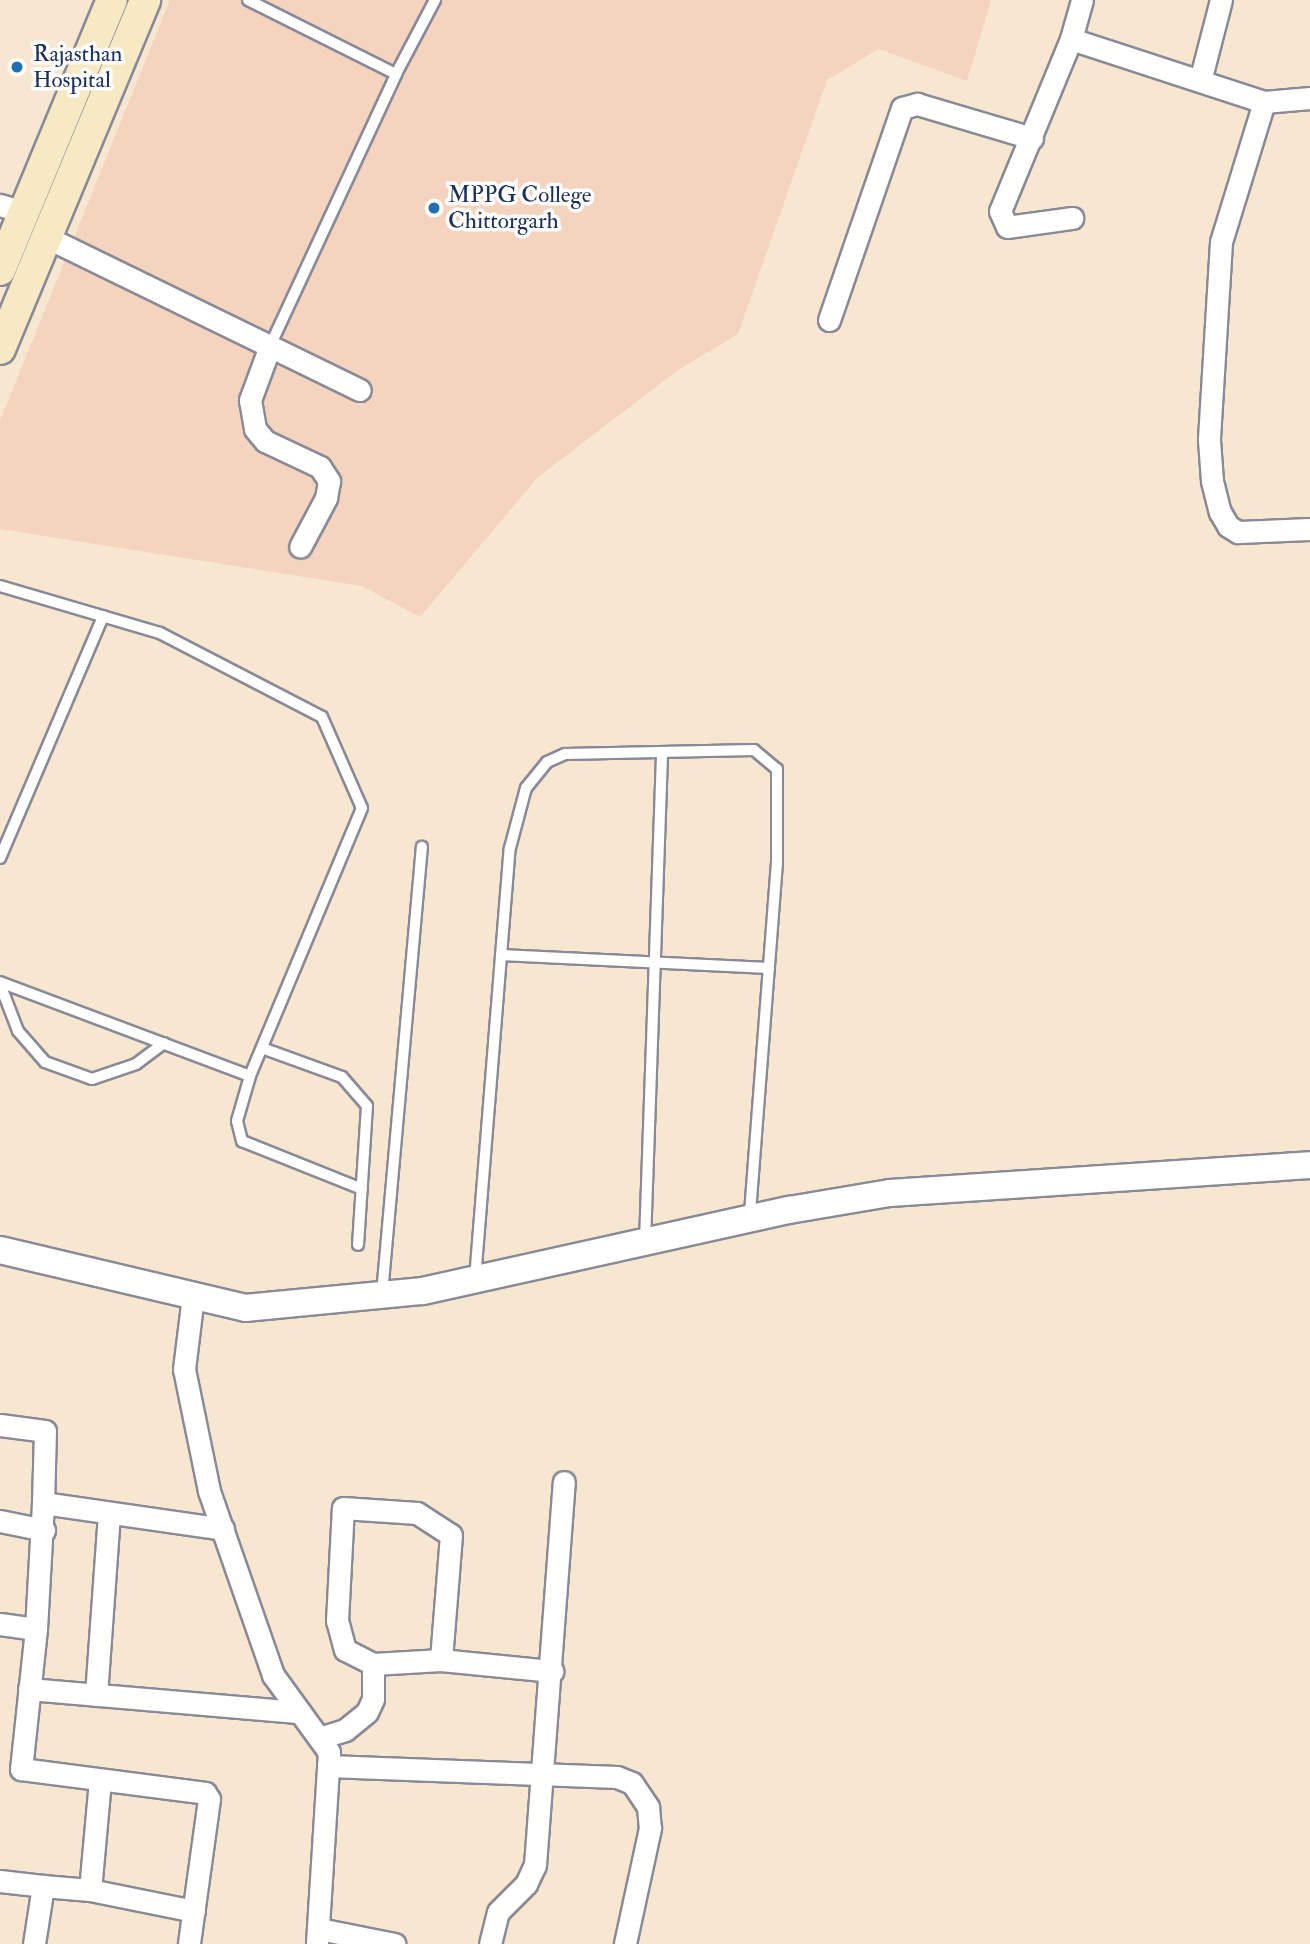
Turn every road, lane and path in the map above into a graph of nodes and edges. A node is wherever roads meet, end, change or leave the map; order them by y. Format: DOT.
graph roads {
  1 [pos="112,0"];
  2 [pos="145,0"];
  3 [pos="248,0"];
  4 [pos="435,0"];
  5 [pos="1082,0"];
  6 [pos="1221,0"];
  7 [pos="1071,38"];
  8 [pos="396,74"];
  9 [pos="1200,81"];
  10 [pos="1310,98"];
  11 [pos="1264,102"];
  12 [pos="1032,138"];
  13 [pos="12,209"];
  14 [pos="1072,218"];
  15 [pos="46,237"];
  16 [pos="0,270"];
  17 [pos="829,320"];
  18 [pos="270,346"];
  19 [pos="0,349"];
  20 [pos="360,390"];
  21 [pos="1310,529"];
  22 [pos="300,547"];
  23 [pos="0,586"];
  24 [pos="103,616"];
  25 [pos="662,752"];
  26 [pos="422,847"];
  27 [pos="0,858"];
  28 [pos="501,954"];
  29 [pos="655,962"];
  30 [pos="769,968"];
  31 [pos="0,983"];
  32 [pos="164,1043"];
  33 [pos="262,1048"];
  34 [pos="250,1076"];
  35 [pos="1310,1165"];
  36 [pos="362,1189"];
  37 [pos="750,1219"];
  38 [pos="645,1242"];
  39 [pos="358,1245"];
  40 [pos="0,1250"];
  41 [pos="475,1279"];
  42 [pos="382,1295"];
  43 [pos="192,1296"];
  44 [pos="0,1425"];
  45 [pos="564,1482"];
  46 [pos="43,1503"];
  47 [pos="109,1513"];
  48 [pos="0,1521"];
  49 [pos="223,1529"];
  50 [pos="44,1530"];
  51 [pos="0,1624"];
  52 [pos="36,1629"];
  53 [pos="441,1660"];
  54 [pos="373,1664"];
  55 [pos="552,1671"];
  56 [pos="29,1689"];
  57 [pos="96,1695"];
  58 [pos="300,1712"];
  59 [pos="319,1738"];
  60 [pos="328,1766"];
  61 [pos="542,1777"];
  62 [pos="100,1780"];
  63 [pos="0,1881"];
  64 [pos="43,1886"];
  65 [pos="90,1890"];
  66 [pos="194,1911"];
  67 [pos="318,1937"];
  68 [pos="33,1944"];
  69 [pos="189,1944"];
  70 [pos="395,1944"];
  71 [pos="490,1944"];
  72 [pos="625,1944"];
  1 -- 13 [label="main road"];
  2 -- 15 [label="main road"];
  3 -- 8 [label="lane"];
  4 -- 8 [label="lane"];
  5 -- 7 [label="street"];
  6 -- 9 [label="street"];
  7 -- 9 [label="street"];
  7 -- 12 [label="street"];
  8 -- 18 [label="lane"];
  9 -- 11 [label="street"];
  10 -- 11 [label="street"];
  11 -- 21 [label="street"];
  12 -- 14 [label="street"];
  12 -- 17 [label="street"];
  13 -- 16 [label="main road"];
  15 -- 18 [label="street"];
  15 -- 19 [label="main road"];
  18 -- 20 [label="street"];
  18 -- 22 [label="street"];
  23 -- 24 [label="lane"];
  24 -- 27 [label="lane"];
  24 -- 33 [label="lane"];
  25 -- 28 [label="lane"];
  25 -- 29 [label="lane"];
  25 -- 30 [label="lane"];
  26 -- 42 [label="lane"];
  28 -- 29 [label="lane"];
  28 -- 41 [label="lane"];
  29 -- 30 [label="lane"];
  29 -- 38 [label="lane"];
  30 -- 37 [label="lane"];
  31 -- 32 [label="lane"];
  31 -- 32 [label="lane"];
  32 -- 34 [label="lane"];
  33 -- 34 [label="lane"];
  33 -- 36 [label="lane"];
  34 -- 36 [label="lane"];
  35 -- 37 [label="street"];
  36 -- 39 [label="lane"];
  37 -- 38 [label="street"];
  38 -- 41 [label="street"];
  40 -- 43 [label="street"];
  41 -- 42 [label="street"];
  42 -- 43 [label="street"];
  43 -- 49 [label="street"];
  44 -- 46 [label="street"];
  45 -- 55 [label="street"];
  46 -- 47 [label="street"];
  46 -- 50 [label="street"];
  47 -- 49 [label="street"];
  47 -- 57 [label="street"];
  48 -- 50 [label="street"];
  49 -- 58 [label="street"];
  50 -- 52 [label="street"];
  51 -- 52 [label="street"];
  52 -- 56 [label="street"];
  53 -- 54 [label="street"];
  53 -- 54 [label="street"];
  53 -- 55 [label="street"];
  54 -- 59 [label="street"];
  55 -- 61 [label="street"];
  56 -- 57 [label="street"];
  56 -- 62 [label="street"];
  57 -- 58 [label="street"];
  58 -- 59 [label="street"];
  59 -- 60 [label="street"];
  60 -- 61 [label="street"];
  60 -- 67 [label="street"];
  61 -- 71 [label="street"];
  61 -- 72 [label="street"];
  62 -- 65 [label="street"];
  62 -- 66 [label="street"];
  63 -- 64 [label="street"];
  64 -- 65 [label="street"];
  64 -- 68 [label="street"];
  65 -- 66 [label="street"];
  66 -- 69 [label="street"];
  67 -- 70 [label="street"];
}
